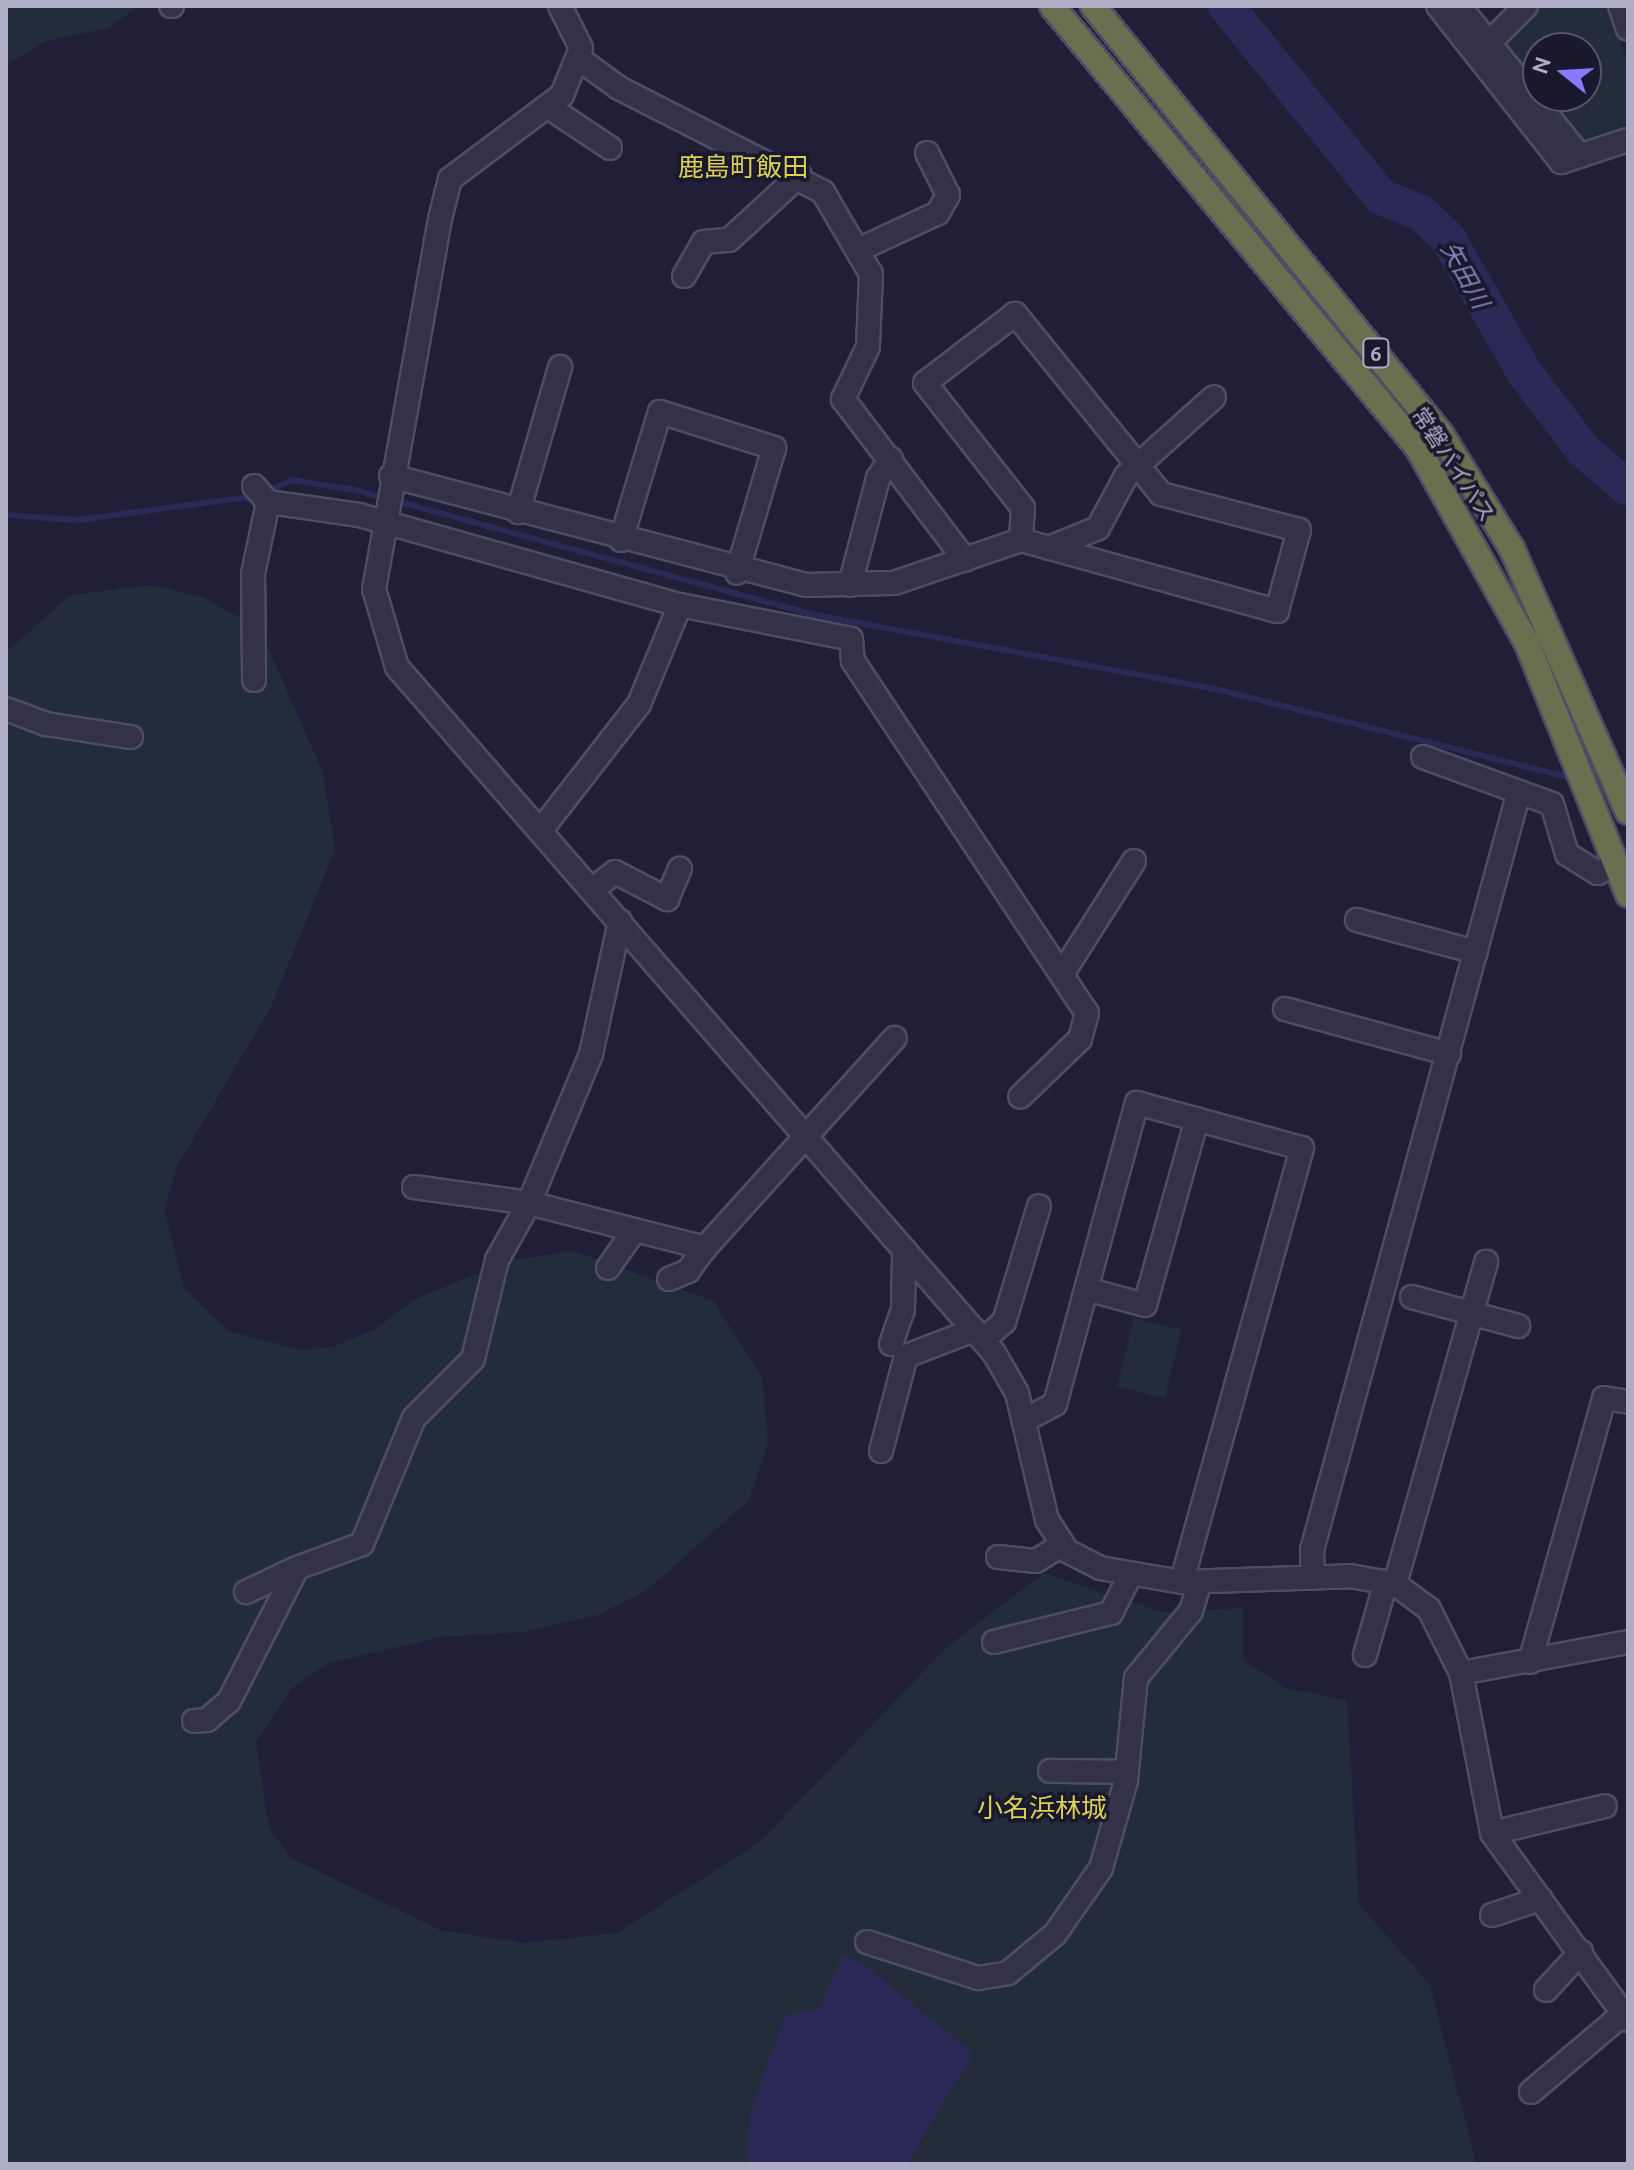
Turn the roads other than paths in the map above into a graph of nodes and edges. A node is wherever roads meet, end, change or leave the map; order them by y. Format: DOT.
graph roads {
  1 [pos="560,6"];
  2 [pos="1052,6"];
  3 [pos="1093,6"];
  4 [pos="1438,6"];
  5 [pos="1459,6"];
  6 [pos="1526,6"];
  7 [pos="1620,6"];
  8 [pos="1628,29"];
  9 [pos="1483,50"];
  10 [pos="578,58"];
  11 [pos="550,108"];
  12 [pos="1628,140"];
  13 [pos="610,148"];
  14 [pos="927,153"];
  15 [pos="800,175"];
  16 [pos="858,250"];
  17 [pos="684,276"];
  18 [pos="560,367"];
  19 [pos="1214,397"];
  20 [pos="891,459"];
  21 [pos="1137,465"];
  22 [pos="391,476"];
  23 [pos="518,512"];
  24 [pos="384,524"];
  25 [pos="621,540"];
  26 [pos="1021,540"];
  27 [pos="1049,548"];
  28 [pos="965,560"];
  29 [pos="737,573"];
  30 [pos="850,585"];
  31 [pos="680,605"];
  32 [pos="254,680"];
  33 [pos="6,709"];
  34 [pos="131,737"];
  35 [pos="1423,757"];
  36 [pos="1519,792"];
  37 [pos="1628,812"];
  38 [pos="541,830"];
  39 [pos="1134,861"];
  40 [pos="1618,863"];
  41 [pos="680,869"];
  42 [pos="592,890"];
  43 [pos="1628,894"];
  44 [pos="1357,920"];
  45 [pos="620,921"];
  46 [pos="1476,952"];
  47 [pos="1062,974"];
  48 [pos="1285,1009"];
  49 [pos="895,1038"];
  50 [pos="1449,1054"];
  51 [pos="1020,1097"];
  52 [pos="1197,1119"];
  53 [pos="808,1139"];
  54 [pos="414,1187"];
  55 [pos="529,1203"];
  56 [pos="1039,1206"];
  57 [pos="632,1234"];
  58 [pos="705,1248"];
  59 [pos="904,1250"];
  60 [pos="1486,1262"];
  61 [pos="608,1268"];
  62 [pos="669,1279"];
  63 [pos="1086,1289"];
  64 [pos="1412,1297"];
  65 [pos="1470,1313"];
  66 [pos="1518,1326"];
  67 [pos="979,1335"];
  68 [pos="891,1344"];
  69 [pos="1628,1402"];
  70 [pos="1025,1420"];
  71 [pos="881,1451"];
  72 [pos="1062,1545"];
  73 [pos="998,1557"];
  74 [pos="297,1568"];
  75 [pos="1131,1574"];
  76 [pos="1313,1578"];
  77 [pos="1191,1582"];
  78 [pos="1391,1583"];
  79 [pos="246,1592"];
  80 [pos="994,1642"];
  81 [pos="1628,1642"];
  82 [pos="1365,1655"];
  83 [pos="1530,1662"];
  84 [pos="1461,1673"];
  85 [pos="194,1721"];
  86 [pos="1050,1771"];
  87 [pos="1127,1772"];
  88 [pos="1605,1806"];
  89 [pos="1492,1833"];
  90 [pos="1540,1899"];
  91 [pos="1492,1915"];
  92 [pos="867,1942"];
  93 [pos="1581,1952"];
  94 [pos="1546,1990"];
  95 [pos="1626,2016"];
  96 [pos="1531,2092"];
  1 -- 10 [label="street"];
  2 -- 40 [label="highway, 常磐バイパス / 6"];
  3 -- 37 [label="highway, 常磐バイパス / 6"];
  4 -- 9 [label="street"];
  5 -- 9 [label="street"];
  6 -- 9 [label="street"];
  7 -- 8 [label="street"];
  9 -- 12 [label="street"];
  10 -- 11 [label="street"];
  10 -- 15 [label="street"];
  11 -- 13 [label="street"];
  11 -- 22 [label="street"];
  14 -- 16 [label="street"];
  15 -- 16 [label="street"];
  15 -- 17 [label="street"];
  16 -- 20 [label="street"];
  18 -- 23 [label="street"];
  19 -- 21 [label="street"];
  20 -- 28 [label="street"];
  20 -- 30 [label="street"];
  21 -- 26 [label="street"];
  21 -- 27 [label="street"];
  21 -- 27 [label="street"];
  22 -- 23 [label="street"];
  22 -- 24 [label="street"];
  23 -- 25 [label="street"];
  24 -- 31 [label="street"];
  24 -- 32 [label="street"];
  24 -- 38 [label="street"];
  25 -- 29 [label="street"];
  25 -- 29 [label="street"];
  26 -- 27 [label="street"];
  26 -- 28 [label="street"];
  28 -- 30 [label="street"];
  29 -- 30 [label="street"];
  31 -- 38 [label="street"];
  31 -- 47 [label="street"];
  33 -- 34 [label="street"];
  35 -- 36 [label="street"];
  36 -- 40 [label="street"];
  36 -- 46 [label="street"];
  38 -- 42 [label="street"];
  39 -- 47 [label="street"];
  40 -- 43 [label="highway, 常磐バイパス / 6"];
  41 -- 42 [label="street"];
  42 -- 45 [label="street"];
  44 -- 46 [label="street"];
  45 -- 53 [label="street"];
  45 -- 55 [label="street"];
  46 -- 50 [label="street"];
  47 -- 51 [label="street"];
  48 -- 50 [label="street"];
  49 -- 53 [label="street"];
  50 -- 76 [label="street"];
  52 -- 63 [label="street"];
  52 -- 63 [label="street"];
  52 -- 77 [label="street"];
  53 -- 58 [label="street"];
  53 -- 59 [label="street"];
  54 -- 55 [label="street"];
  55 -- 57 [label="street"];
  55 -- 74 [label="street"];
  56 -- 67 [label="street"];
  57 -- 58 [label="street"];
  57 -- 61 [label="street"];
  58 -- 62 [label="street"];
  59 -- 67 [label="street"];
  59 -- 68 [label="street"];
  60 -- 65 [label="street"];
  63 -- 70 [label="street"];
  64 -- 65 [label="street"];
  65 -- 66 [label="street"];
  65 -- 78 [label="street"];
  67 -- 70 [label="street"];
  67 -- 71 [label="street"];
  69 -- 83 [label="street"];
  70 -- 72 [label="street"];
  72 -- 73 [label="street"];
  72 -- 75 [label="street"];
  74 -- 79 [label="street"];
  74 -- 85 [label="street"];
  75 -- 77 [label="street"];
  75 -- 80 [label="street"];
  76 -- 77 [label="street"];
  76 -- 78 [label="street"];
  77 -- 87 [label="street"];
  78 -- 82 [label="street"];
  78 -- 84 [label="street"];
  81 -- 83 [label="street"];
  83 -- 84 [label="street"];
  84 -- 89 [label="street"];
  86 -- 87 [label="street"];
  87 -- 92 [label="street"];
  88 -- 89 [label="street"];
  89 -- 90 [label="street"];
  90 -- 91 [label="street"];
  90 -- 93 [label="street"];
  93 -- 94 [label="street"];
  93 -- 95 [label="street"];
  95 -- 96 [label="street"];
}
